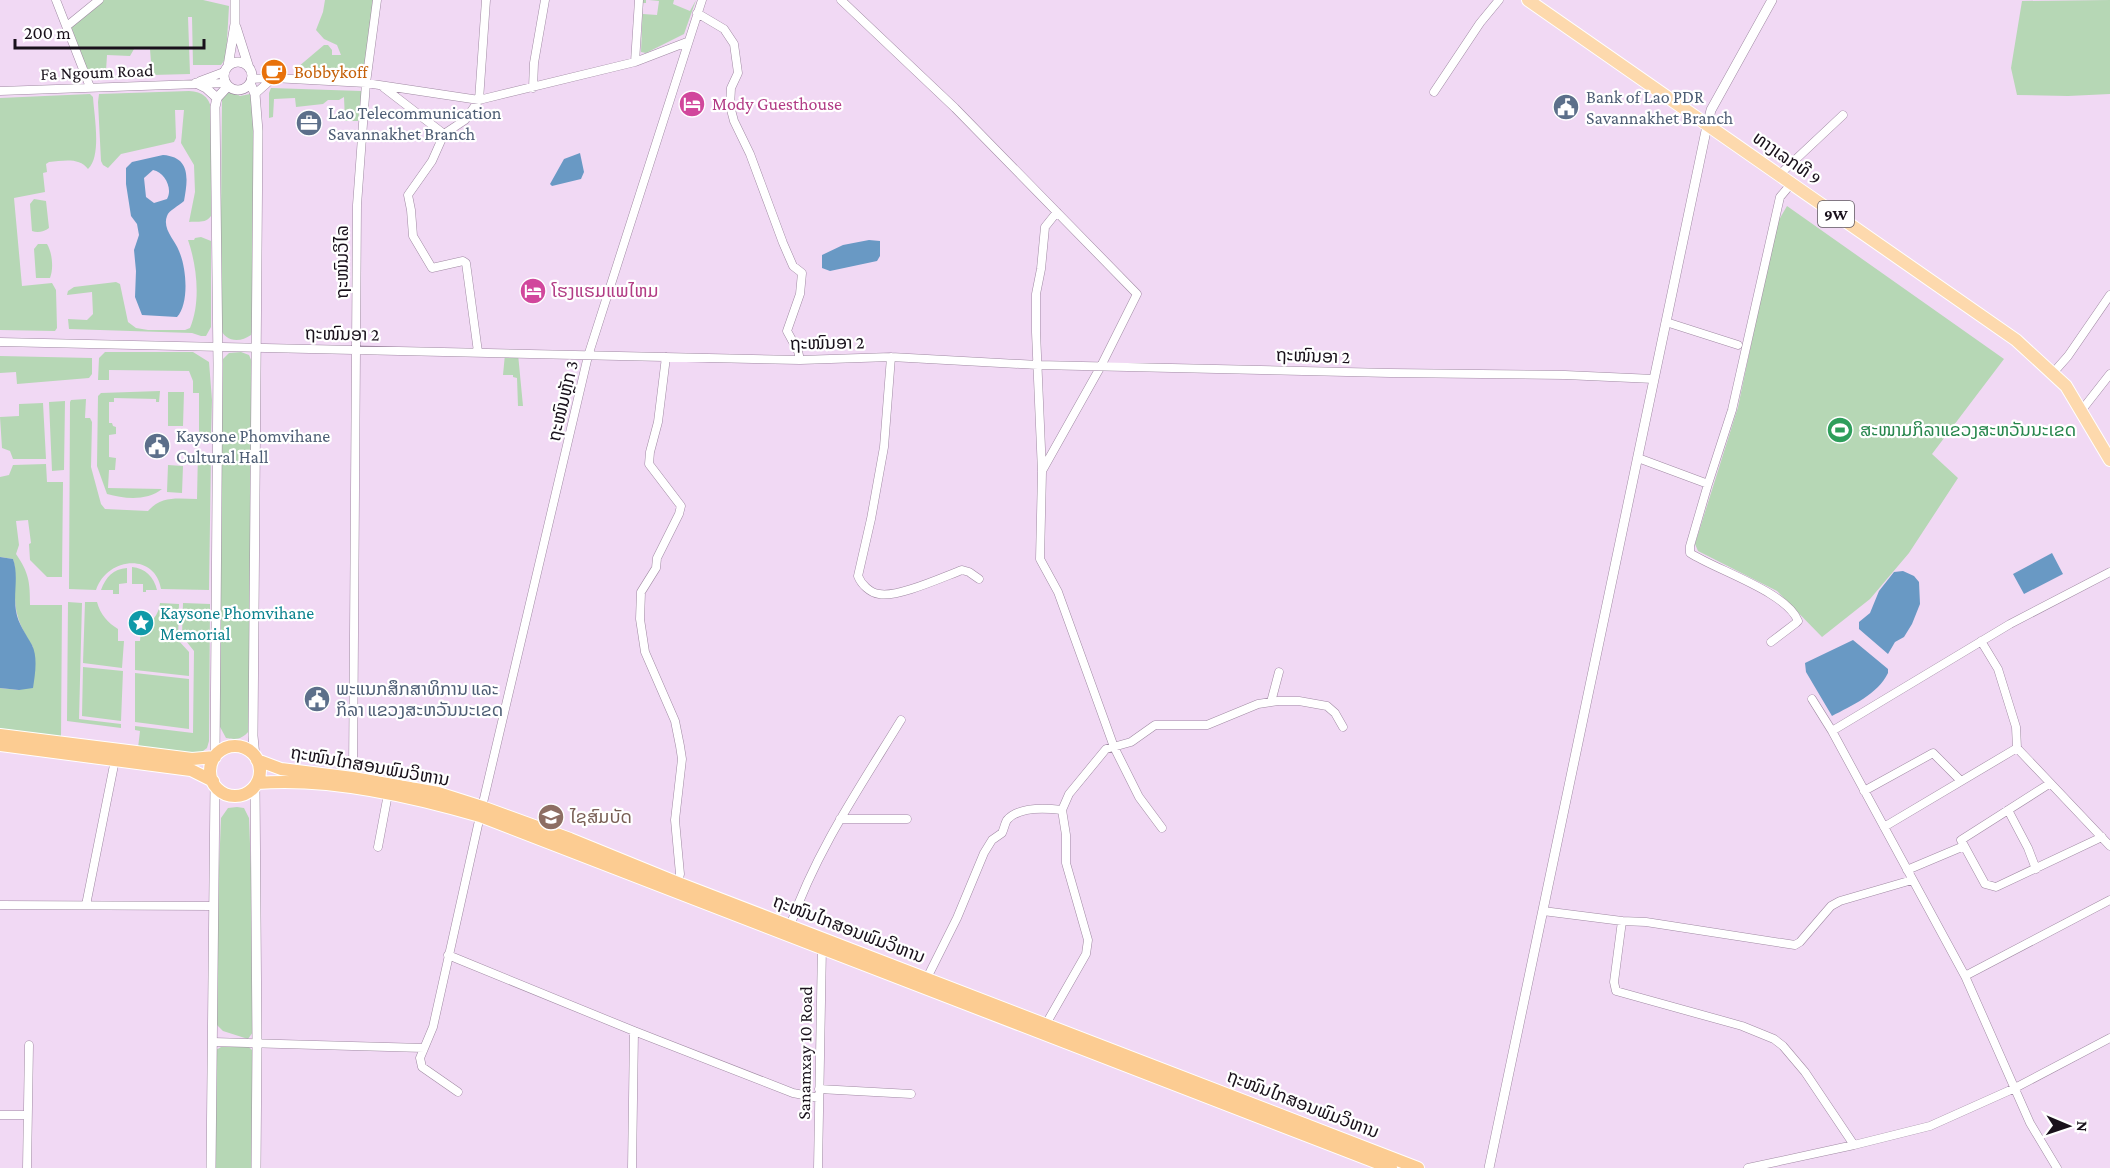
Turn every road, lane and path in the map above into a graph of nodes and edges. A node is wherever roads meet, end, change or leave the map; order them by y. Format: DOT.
graph roads {
  1 [pos="56,0"];
  2 [pos="99,0"];
  3 [pos="235,0"];
  4 [pos="377,0"];
  5 [pos="486,0"];
  6 [pos="545,0"];
  7 [pos="639,0"];
  8 [pos="702,0"];
  9 [pos="841,0"];
  10 [pos="1499,0"];
  11 [pos="1528,0"];
  12 [pos="1772,0"];
  13 [pos="698,13"];
  14 [pos="235,24"];
  15 [pos="67,26"];
  16 [pos="687,42"];
  17 [pos="635,62"];
  18 [pos="226,69"];
  19 [pos="250,76"];
  20 [pos="273,78"];
  21 [pos="196,83"];
  22 [pos="366,83"];
  23 [pos="227,85"];
  24 [pos="381,86"];
  25 [pos="90,87"];
  26 [pos="533,88"];
  27 [pos="0,91"];
  28 [pos="1434,92"];
  29 [pos="255,94"];
  30 [pos="217,98"];
  31 [pos="479,100"];
  32 [pos="1843,115"];
  33 [pos="1707,126"];
  34 [pos="444,134"];
  35 [pos="1779,175"];
  36 [pos="1791,184"];
  37 [pos="1057,212"];
  38 [pos="2110,295"];
  39 [pos="1666,322"];
  40 [pos="0,342"];
  41 [pos="1738,345"];
  42 [pos="218,346"];
  43 [pos="255,348"];
  44 [pos="357,350"];
  45 [pos="478,352"];
  46 [pos="588,356"];
  47 [pos="666,357"];
  48 [pos="891,357"];
  49 [pos="800,360"];
  50 [pos="1038,365"];
  51 [pos="1101,366"];
  52 [pos="2053,373"];
  53 [pos="2110,374"];
  54 [pos="1654,379"];
  55 [pos="2081,411"];
  56 [pos="1638,459"];
  57 [pos="2110,460"];
  58 [pos="1042,472"];
  59 [pos="1708,484"];
  60 [pos="2110,572"];
  61 [pos="979,579"];
  62 [pos="1981,640"];
  63 [pos="1771,642"];
  64 [pos="1279,672"];
  65 [pos="1812,699"];
  66 [pos="1271,702"];
  67 [pos="901,720"];
  68 [pos="1343,727"];
  69 [pos="1832,731"];
  70 [pos="0,735"];
  71 [pos="0,745"];
  72 [pos="1114,747"];
  73 [pos="2017,748"];
  74 [pos="215,757"];
  75 [pos="122,758"];
  76 [pos="256,759"];
  77 [pos="353,778"];
  78 [pos="1961,781"];
  79 [pos="214,783"];
  80 [pos="256,784"];
  81 [pos="2049,784"];
  82 [pos="1864,791"];
  83 [pos="388,794"];
  84 [pos="1062,810"];
  85 [pos="2008,810"];
  86 [pos="481,812"];
  87 [pos="840,819"];
  88 [pos="907,819"];
  89 [pos="1884,827"];
  90 [pos="1162,828"];
  91 [pos="2102,837"];
  92 [pos="1964,846"];
  93 [pos="2110,846"];
  94 [pos="378,848"];
  95 [pos="609,861"];
  96 [pos="2036,869"];
  97 [pos="1907,870"];
  98 [pos="1912,880"];
  99 [pos="678,883"];
  100 [pos="2110,900"];
  101 [pos="0,904"];
  102 [pos="86,905"];
  103 [pos="213,906"];
  104 [pos="1543,910"];
  105 [pos="1622,921"];
  106 [pos="790,926"];
  107 [pos="823,944"];
  108 [pos="448,954"];
  109 [pos="1965,976"];
  110 [pos="927,978"];
  111 [pos="1046,1024"];
  112 [pos="634,1031"];
  113 [pos="2110,1038"];
  114 [pos="213,1042"];
  115 [pos="257,1044"];
  116 [pos="28,1045"];
  117 [pos="424,1048"];
  118 [pos="2015,1088"];
  119 [pos="458,1092"];
  120 [pos="819,1093"];
  121 [pos="911,1094"];
  122 [pos="0,1115"];
  123 [pos="27,1115"];
  124 [pos="1854,1145"];
  125 [pos="1384,1167"];
  126 [pos="27,1168"];
  127 [pos="211,1168"];
  128 [pos="256,1168"];
  129 [pos="633,1168"];
  130 [pos="818,1168"];
  131 [pos="1418,1168"];
  132 [pos="1489,1168"];
  133 [pos="1749,1168"];
  134 [pos="2057,1168"];
  1 -- 15 [label="street"];
  2 -- 15 [label="street"];
  3 -- 14 [label="street"];
  4 -- 22 [label="street, ຖະໜົນວິໄລ"];
  5 -- 31 [label="street"];
  6 -- 26 [label="street"];
  7 -- 17 [label="street"];
  8 -- 13 [label="street, ຖະໜົນຫຼັກ 3"];
  9 -- 37 [label="street"];
  10 -- 28 [label="street"];
  11 -- 33 [label="main road, ທາງເລກທີ 9 / 9W"];
  12 -- 33 [label="street"];
  13 -- 16 [label="street, ຖະໜົນຫຼັກ 3"];
  13 -- 49 [label="street"];
  14 -- 18 [label="street"];
  14 -- 19 [label="street"];
  15 -- 25 [label="street"];
  16 -- 17 [label="street"];
  16 -- 46 [label="street, ຖະໜົນຫຼັກ 3"];
  17 -- 26 [label="street"];
  18 -- 19 [label="street"];
  18 -- 21 [label="street, Fa Ngoum Road"];
  18 -- 23 [label="street"];
  19 -- 20 [label="street"];
  19 -- 23 [label="street"];
  19 -- 29 [label="street"];
  20 -- 22 [label="street"];
  20 -- 29 [label="street"];
  21 -- 23 [label="street, Fa Ngoum Road"];
  21 -- 25 [label="street, Fa Ngoum Road"];
  21 -- 30 [label="street"];
  22 -- 24 [label="street"];
  22 -- 44 [label="street, ຖະໜົນວິໄລ"];
  23 -- 30 [label="street"];
  24 -- 31 [label="street"];
  24 -- 34 [label="street"];
  25 -- 27 [label="street, Fa Ngoum Road"];
  26 -- 31 [label="street"];
  29 -- 43 [label="street"];
  30 -- 42 [label="street"];
  31 -- 34 [label="street"];
  32 -- 35 [label="street"];
  33 -- 35 [label="main road, ທາງເລກທີ 9 / 9W"];
  33 -- 39 [label="street"];
  34 -- 45 [label="street"];
  35 -- 36 [label="main road, ທາງເລກທີ 9 / 9W"];
  36 -- 52 [label="main road, ທາງເລກທີ 9 / 9W"];
  36 -- 59 [label="street"];
  37 -- 50 [label="street"];
  37 -- 51 [label="street"];
  38 -- 52 [label="street"];
  39 -- 41 [label="street"];
  39 -- 54 [label="street"];
  40 -- 42 [label="street, ຖະໜົນອາ 2"];
  42 -- 43 [label="street, ຖະໜົນອາ 2"];
  42 -- 74 [label="street"];
  43 -- 44 [label="street, ຖະໜົນອາ 2"];
  43 -- 76 [label="street"];
  44 -- 45 [label="street, ຖະໜົນອາ 2"];
  44 -- 77 [label="street, ຖະໜົນວິໄລ"];
  45 -- 46 [label="street, ຖະໜົນອາ 2"];
  46 -- 47 [label="street, ຖະໜົນອາ 2"];
  46 -- 86 [label="street, ຖະໜົນຫຼັກ 3"];
  47 -- 49 [label="street, ຖະໜົນອາ 2"];
  47 -- 99 [label="street"];
  48 -- 49 [label="street, ຖະໜົນອາ 2"];
  48 -- 50 [label="street, ຖະໜົນອາ 2"];
  48 -- 61 [label="street"];
  50 -- 51 [label="street, ຖະໜົນອາ 2"];
  50 -- 58 [label="street"];
  51 -- 54 [label="street, ຖະໜົນອາ 2"];
  51 -- 58 [label="street"];
  52 -- 55 [label="main road, ທາງເລກທີ 9 / 9W"];
  53 -- 55 [label="street"];
  54 -- 56 [label="street"];
  55 -- 57 [label="main road, ທາງເລກທີ 9 / 9W"];
  56 -- 59 [label="street"];
  56 -- 104 [label="street"];
  58 -- 72 [label="street"];
  59 -- 63 [label="street"];
  60 -- 62 [label="street"];
  62 -- 69 [label="street"];
  62 -- 73 [label="street"];
  64 -- 66 [label="street"];
  65 -- 69 [label="street"];
  66 -- 68 [label="street"];
  66 -- 72 [label="street"];
  67 -- 87 [label="street"];
  69 -- 82 [label="street"];
  70 -- 75 [label="highway"];
  71 -- 75 [label="highway"];
  72 -- 84 [label="street"];
  72 -- 90 [label="street"];
  73 -- 78 [label="street"];
  73 -- 81 [label="street"];
  74 -- 75 [label="highway"];
  74 -- 76 [label="highway"];
  74 -- 79 [label="highway"];
  75 -- 79 [label="highway"];
  75 -- 102 [label="street"];
  76 -- 77 [label="highway, ຖະໜົນໄກສອນພົມວິຫານ"];
  76 -- 80 [label="highway"];
  77 -- 86 [label="highway, ຖະໜົນໄກສອນພົມວິຫານ"];
  78 -- 82 [label="street"];
  78 -- 89 [label="street"];
  79 -- 80 [label="highway"];
  79 -- 103 [label="street"];
  80 -- 83 [label="highway, ຖະໜົນໄກສອນພົມວິຫານ"];
  80 -- 115 [label="street"];
  81 -- 85 [label="street"];
  81 -- 91 [label="street"];
  82 -- 89 [label="street"];
  83 -- 86 [label="highway, ຖະໜົນໄກສອນພົມວິຫານ"];
  83 -- 94 [label="street"];
  84 -- 110 [label="street"];
  84 -- 111 [label="street"];
  85 -- 92 [label="street"];
  85 -- 96 [label="street"];
  86 -- 95 [label="highway, ຖະໜົນໄກສອນພົມວິຫານ"];
  86 -- 108 [label="street, ຖະໜົນຫຼັກ 3"];
  87 -- 88 [label="street"];
  87 -- 106 [label="street"];
  89 -- 97 [label="street"];
  91 -- 93 [label="street"];
  91 -- 96 [label="street"];
  92 -- 96 [label="street"];
  92 -- 97 [label="street"];
  95 -- 99 [label="highway, ຖະໜົນໄກສອນພົມວິຫານ"];
  95 -- 107 [label="highway, ຖະໜົນໄກສອນພົມວິຫານ"];
  97 -- 98 [label="street"];
  98 -- 105 [label="street"];
  98 -- 109 [label="street"];
  99 -- 106 [label="highway, ຖະໜົນໄກສອນພົມວິຫານ"];
  100 -- 109 [label="street"];
  101 -- 102 [label="street"];
  102 -- 103 [label="street"];
  103 -- 114 [label="street"];
  104 -- 105 [label="street"];
  104 -- 132 [label="street"];
  105 -- 124 [label="street"];
  106 -- 107 [label="highway, ຖະໜົນໄກສອນພົມວິຫານ"];
  107 -- 110 [label="highway, ຖະໜົນໄກສອນພົມວິຫານ"];
  107 -- 120 [label="street, Sanamxay 10 Road"];
  107 -- 125 [label="highway, ຖະໜົນໄກສອນພົມວິຫານ"];
  108 -- 112 [label="street"];
  108 -- 117 [label="street, ຖະໜົນຫຼັກ 3"];
  109 -- 118 [label="street"];
  110 -- 111 [label="highway, ຖະໜົນໄກສອນພົມວິຫານ"];
  111 -- 131 [label="highway, ຖະໜົນໄກສອນພົມວິຫານ"];
  112 -- 120 [label="street"];
  112 -- 129 [label="street"];
  113 -- 118 [label="street"];
  114 -- 115 [label="street"];
  114 -- 127 [label="street"];
  115 -- 117 [label="street"];
  115 -- 128 [label="street"];
  116 -- 123 [label="street"];
  117 -- 119 [label="street"];
  118 -- 124 [label="street"];
  118 -- 134 [label="street"];
  120 -- 121 [label="street"];
  120 -- 130 [label="street, Sanamxay 10 Road"];
  122 -- 123 [label="street"];
  123 -- 126 [label="street"];
  124 -- 133 [label="street"];
}
